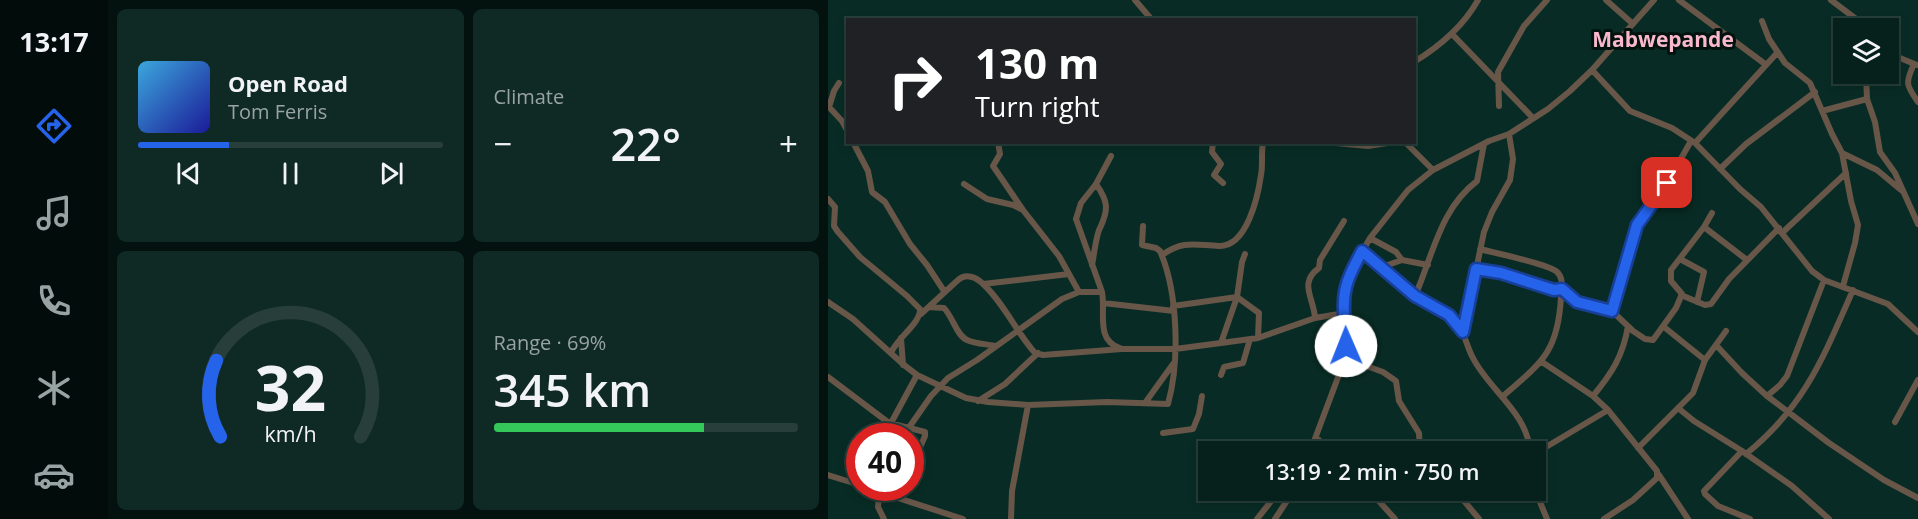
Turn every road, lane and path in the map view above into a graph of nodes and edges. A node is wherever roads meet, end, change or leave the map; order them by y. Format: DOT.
graph roads {
  1 [pos="1135,0"];
  2 [pos="1478,0"];
  3 [pos="1547,0"];
  4 [pos="1606,0"];
  5 [pos="1654,0"];
  6 [pos="1679,0"];
  7 [pos="1831,0"];
  8 [pos="1150,18"];
  9 [pos="1854,18"];
  10 [pos="1762,21"];
  11 [pos="1633,24"];
  12 [pos="1452,34"];
  13 [pos="1777,53"];
  14 [pos="1899,57"];
  15 [pos="1416,61"];
  16 [pos="1765,64"];
  17 [pos="1916,65"];
  18 [pos="1592,70"];
  19 [pos="1498,82"];
  20 [pos="839,83"];
  21 [pos="1866,84"];
  22 [pos="1815,92"];
  23 [pos="1867,99"];
  24 [pos="1918,102"];
  25 [pos="1500,106"];
  26 [pos="1822,111"];
  27 [pos="1533,118"];
  28 [pos="846,128"];
  29 [pos="1509,134"];
  30 [pos="1693,142"];
  31 [pos="854,144"];
  32 [pos="998,144"];
  33 [pos="1213,144"];
  34 [pos="1263,144"];
  35 [pos="1407,144"];
  36 [pos="1484,144"];
  37 [pos="1842,153"];
  38 [pos="1111,156"];
  39 [pos="1720,169"];
  40 [pos="1432,170"];
  41 [pos="1846,173"];
  42 [pos="1222,183"];
  43 [pos="964,184"];
  44 [pos="1096,184"];
  45 [pos="1902,190"];
  46 [pos="828,199"];
  47 [pos="1023,210"];
  48 [pos="1712,213"];
  49 [pos="1344,221"];
  50 [pos="1918,224"];
  51 [pos="831,226"];
  52 [pos="1143,226"];
  53 [pos="1704,227"];
  54 [pos="1781,230"];
  55 [pos="1370,238"];
  56 [pos="1480,249"];
  57 [pos="1362,251"];
  58 [pos="1245,254"];
  59 [pos="1161,255"];
  60 [pos="1680,259"];
  61 [pos="1402,260"];
  62 [pos="1747,261"];
  63 [pos="1092,265"];
  64 [pos="1428,265"];
  65 [pos="1382,267"];
  66 [pos="1476,269"];
  67 [pos="1069,274"];
  68 [pos="1824,280"];
  69 [pos="983,284"];
  70 [pos="1843,286"];
  71 [pos="1562,289"];
  72 [pos="1853,290"];
  73 [pos="944,291"];
  74 [pos="1079,292"];
  75 [pos="1102,292"];
  76 [pos="1681,295"];
  77 [pos="1415,296"];
  78 [pos="1236,297"];
  79 [pos="828,302"];
  80 [pos="1698,302"];
  81 [pos="1103,303"];
  82 [pos="929,307"];
  83 [pos="1173,308"];
  84 [pos="1612,311"];
  85 [pos="1345,313"];
  86 [pos="921,314"];
  87 [pos="1314,318"];
  88 [pos="1628,326"];
  89 [pos="1664,327"];
  90 [pos="1018,331"];
  91 [pos="1726,331"];
  92 [pos="1463,332"];
  93 [pos="1918,332"];
  94 [pos="901,338"];
  95 [pos="1258,338"];
  96 [pos="1250,339"];
  97 [pos="1221,343"];
  98 [pos="1716,345"];
  99 [pos="996,346"];
  100 [pos="1122,349"];
  101 [pos="1175,349"];
  102 [pos="891,353"];
  103 [pos="1038,353"];
  104 [pos="1344,356"];
  105 [pos="1175,360"];
  106 [pos="1705,360"];
  107 [pos="1542,362"];
  108 [pos="904,365"];
  109 [pos="917,375"];
  110 [pos="1221,375"];
  111 [pos="828,378"];
  112 [pos="1918,380"];
  113 [pos="940,386"];
  114 [pos="1202,396"];
  115 [pos="1593,396"];
  116 [pos="1767,396"];
  117 [pos="1502,397"];
  118 [pos="978,401"];
  119 [pos="1145,403"];
  120 [pos="1028,405"];
  121 [pos="1678,408"];
  122 [pos="1608,410"];
  123 [pos="1790,412"];
  124 [pos="1894,422"];
  125 [pos="890,423"];
  126 [pos="893,423"];
  127 [pos="912,423"];
  128 [pos="1162,433"];
  129 [pos="1316,437"];
  130 [pos="1314,441"];
  131 [pos="1320,441"];
  132 [pos="1419,441"];
  133 [pos="1529,441"];
  134 [pos="1546,447"];
  135 [pos="1638,448"];
  136 [pos="1744,453"];
  137 [pos="828,475"];
  138 [pos="1659,475"];
  139 [pos="846,481"];
  140 [pos="1918,498"];
  141 [pos="878,501"];
  142 [pos="910,501"];
  143 [pos="1271,501"];
  144 [pos="1287,501"];
  145 [pos="1379,501"];
  146 [pos="1464,501"];
  147 [pos="1540,501"];
  148 [pos="1606,518"];
  149 [pos="884,519"];
  150 [pos="963,519"];
  151 [pos="1011,519"];
  152 [pos="1257,519"];
  153 [pos="1275,519"];
  154 [pos="1395,519"];
  155 [pos="1479,519"];
  156 [pos="1547,519"];
  157 [pos="1689,519"];
  158 [pos="1750,519"];
  159 [pos="1829,519"];
  1 -- 8 [label="street"];
  2 -- 12 [label="street"];
  3 -- 19 [label="street"];
  4 -- 11 [label="street"];
  5 -- 11 [label="street"];
  6 -- 16 [label="street"];
  7 -- 9 [label="street"];
  10 -- 13 [label="street"];
  11 -- 18 [label="street"];
  12 -- 15 [label="street"];
  12 -- 19 [label="street"];
  13 -- 16 [label="street"];
  13 -- 22 [label="street"];
  14 -- 17 [label="street"];
  16 -- 30 [label="street"];
  17 -- 24 [label="street"];
  18 -- 27 [label="street"];
  18 -- 30 [label="street"];
  19 -- 25 [label="street"];
  19 -- 27 [label="street"];
  20 -- 28 [label="street"];
  21 -- 23 [label="street"];
  22 -- 26 [label="street"];
  22 -- 39 [label="street"];
  23 -- 26 [label="street"];
  23 -- 45 [label="street"];
  26 -- 37 [label="street"];
  27 -- 29 [label="street"];
  29 -- 36 [label="street"];
  29 -- 56 [label="street"];
  30 -- 39 [label="street"];
  30 -- 84 [label="street"];
  31 -- 73 [label="street"];
  32 -- 47 [label="street"];
  33 -- 42 [label="street"];
  34 -- 59 [label="street"];
  35 -- 40 [label="street"];
  36 -- 40 [label="street"];
  36 -- 64 [label="street"];
  37 -- 41 [label="street"];
  37 -- 45 [label="street"];
  38 -- 44 [label="street"];
  39 -- 54 [label="street"];
  40 -- 55 [label="street"];
  41 -- 54 [label="street"];
  41 -- 70 [label="street"];
  43 -- 47 [label="street"];
  44 -- 63 [label="street"];
  44 -- 63 [label="street"];
  45 -- 50 [label="street"];
  46 -- 51 [label="street"];
  47 -- 67 [label="street"];
  48 -- 53 [label="street"];
  49 -- 87 [label="street"];
  51 -- 86 [label="street"];
  52 -- 59 [label="street"];
  53 -- 60 [label="street"];
  53 -- 62 [label="street"];
  54 -- 62 [label="street"];
  54 -- 68 [label="street"];
  55 -- 57 [label="street"];
  55 -- 61 [label="street"];
  56 -- 66 [label="street"];
  56 -- 71 [label="street"];
  57 -- 65 [label="street"];
  57 -- 85 [label="street"];
  58 -- 78 [label="street"];
  59 -- 83 [label="street"];
  60 -- 76 [label="street"];
  60 -- 80 [label="street"];
  61 -- 64 [label="street"];
  61 -- 65 [label="street"];
  62 -- 80 [label="street"];
  63 -- 75 [label="street"];
  64 -- 77 [label="street"];
  65 -- 77 [label="street"];
  66 -- 71 [label="street"];
  66 -- 92 [label="street"];
  67 -- 69 [label="street"];
  67 -- 74 [label="street"];
  68 -- 70 [label="street"];
  68 -- 116 [label="street"];
  69 -- 73 [label="street"];
  69 -- 90 [label="street"];
  70 -- 72 [label="street"];
  71 -- 84 [label="street"];
  71 -- 107 [label="street"];
  72 -- 93 [label="street"];
  72 -- 123 [label="street"];
  73 -- 82 [label="street"];
  74 -- 75 [label="street"];
  74 -- 90 [label="street"];
  75 -- 81 [label="street"];
  76 -- 80 [label="street"];
  76 -- 89 [label="street"];
  77 -- 92 [label="street"];
  78 -- 83 [label="street"];
  78 -- 95 [label="street"];
  78 -- 97 [label="street"];
  79 -- 102 [label="street"];
  81 -- 83 [label="street"];
  81 -- 100 [label="street"];
  82 -- 86 [label="street"];
  82 -- 99 [label="street"];
  83 -- 101 [label="street"];
  84 -- 88 [label="street"];
  85 -- 87 [label="street"];
  85 -- 104 [label="street"];
  86 -- 94 [label="street"];
  87 -- 95 [label="street"];
  88 -- 89 [label="street"];
  88 -- 115 [label="street"];
  89 -- 106 [label="street"];
  90 -- 99 [label="street"];
  90 -- 103 [label="street"];
  91 -- 98 [label="street"];
  92 -- 117 [label="street"];
  94 -- 102 [label="street"];
  94 -- 108 [label="street"];
  95 -- 96 [label="street"];
  96 -- 97 [label="street"];
  96 -- 110 [label="street"];
  97 -- 101 [label="street"];
  98 -- 106 [label="street"];
  98 -- 116 [label="street"];
  99 -- 113 [label="street"];
  100 -- 101 [label="street"];
  100 -- 103 [label="street"];
  101 -- 105 [label="street"];
  102 -- 108 [label="street"];
  103 -- 118 [label="street"];
  104 -- 129 [label="street"];
  104 -- 132 [label="street"];
  105 -- 119 [label="street"];
  105 -- 119 [label="street"];
  106 -- 121 [label="street"];
  107 -- 115 [label="street"];
  107 -- 117 [label="street"];
  108 -- 109 [label="street"];
  109 -- 113 [label="street"];
  109 -- 126 [label="street"];
  111 -- 125 [label="street"];
  112 -- 124 [label="street"];
  113 -- 118 [label="street"];
  113 -- 127 [label="street"];
  114 -- 128 [label="street"];
  115 -- 122 [label="street"];
  116 -- 123 [label="street"];
  117 -- 133 [label="street"];
  118 -- 120 [label="street"];
  119 -- 120 [label="street"];
  120 -- 151 [label="street"];
  121 -- 135 [label="street"];
  121 -- 136 [label="street"];
  122 -- 134 [label="street"];
  122 -- 135 [label="street"];
  123 -- 136 [label="street"];
  123 -- 140 [label="street"];
  129 -- 130 [label="street"];
  129 -- 131 [label="street"];
  135 -- 138 [label="street"];
  136 -- 158 [label="street"];
  136 -- 159 [label="street"];
  137 -- 139 [label="street"];
  138 -- 148 [label="street"];
  138 -- 157 [label="street"];
  141 -- 149 [label="street"];
  142 -- 150 [label="street"];
  143 -- 152 [label="street"];
  144 -- 153 [label="street"];
  145 -- 154 [label="street"];
  146 -- 155 [label="street"];
  147 -- 156 [label="street"];
}
